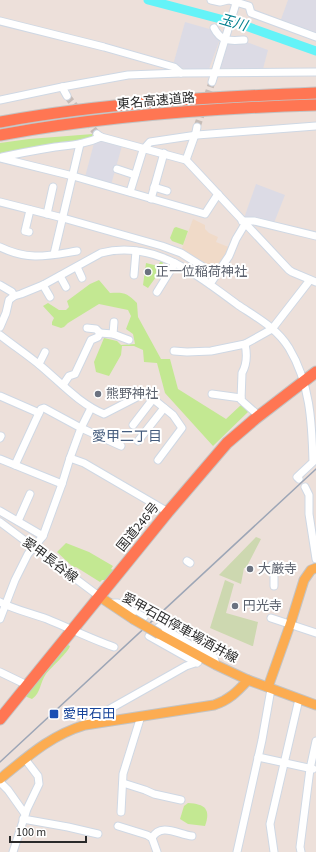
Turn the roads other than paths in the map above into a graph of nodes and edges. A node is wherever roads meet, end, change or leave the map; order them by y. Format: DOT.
graph roads {
  1 [pos="211,0"];
  2 [pos="233,1"];
  3 [pos="0,21"];
  4 [pos="214,28"];
  5 [pos="316,37"];
  6 [pos="225,38"];
  7 [pos="244,40"];
  8 [pos="316,72"];
  9 [pos="181,73"];
  10 [pos="214,73"];
  11 [pos="212,82"];
  12 [pos="62,87"];
  13 [pos="316,93"];
  14 [pos="67,96"];
  15 [pos="0,100"];
  16 [pos="316,105"];
  17 [pos="0,122"];
  18 [pos="316,126"];
  19 [pos="197,127"];
  20 [pos="0,135"];
  21 [pos="194,136"];
  22 [pos="80,144"];
  23 [pos="144,148"];
  24 [pos="164,153"];
  25 [pos="0,157"];
  26 [pos="186,160"];
  27 [pos="117,169"];
  28 [pos="135,175"];
  29 [pos="73,176"];
  30 [pos="54,187"];
  31 [pos="154,188"];
  32 [pos="167,191"];
  33 [pos="130,192"];
  34 [pos="218,194"];
  35 [pos="151,199"];
  36 [pos="0,202"];
  37 [pos="30,210"];
  38 [pos="47,214"];
  39 [pos="63,218"];
  40 [pos="244,223"];
  41 [pos="25,231"];
  42 [pos="316,236"];
  43 [pos="0,247"];
  44 [pos="173,250"];
  45 [pos="77,251"];
  46 [pos="136,251"];
  47 [pos="54,254"];
  48 [pos="172,262"];
  49 [pos="76,267"];
  50 [pos="216,274"];
  51 [pos="134,275"];
  52 [pos="60,276"];
  53 [pos="82,278"];
  54 [pos="313,281"];
  55 [pos="210,284"];
  56 [pos="0,285"];
  57 [pos="43,285"];
  58 [pos="66,287"];
  59 [pos="157,292"];
  60 [pos="14,296"];
  61 [pos="50,297"];
  62 [pos="114,322"];
  63 [pos="0,327"];
  64 [pos="87,328"];
  65 [pos="272,329"];
  66 [pos="100,332"];
  67 [pos="113,334"];
  68 [pos="0,335"];
  69 [pos="129,340"];
  70 [pos="245,344"];
  71 [pos="174,351"];
  72 [pos="46,352"];
  73 [pos="39,364"];
  74 [pos="316,372"];
  75 [pos="304,381"];
  76 [pos="63,385"];
  77 [pos="0,396"];
  78 [pos="214,396"];
  79 [pos="241,398"];
  80 [pos="154,399"];
  81 [pos="91,408"];
  82 [pos="164,408"];
  83 [pos="39,413"];
  84 [pos="260,416"];
  85 [pos="134,425"];
  86 [pos="81,428"];
  87 [pos="138,441"];
  88 [pos="121,446"];
  89 [pos="70,458"];
  90 [pos="0,459"];
  91 [pos="158,460"];
  92 [pos="15,465"];
  93 [pos="299,479"];
  94 [pos="62,484"];
  95 [pos="305,487"];
  96 [pos="20,495"];
  97 [pos="0,511"];
  98 [pos="168,512"];
  99 [pos="18,522"];
  100 [pos="0,523"];
  101 [pos="43,536"];
  102 [pos="33,547"];
  103 [pos="316,559"];
  104 [pos="272,565"];
  105 [pos="316,568"];
  106 [pos="274,586"];
  107 [pos="104,600"];
  108 [pos="3,604"];
  109 [pos="144,617"];
  110 [pos="271,618"];
  111 [pos="0,619"];
  112 [pos="290,625"];
  113 [pos="72,630"];
  114 [pos="316,633"];
  115 [pos="114,647"];
  116 [pos="200,660"];
  117 [pos="216,665"];
  118 [pos="0,672"];
  119 [pos="248,680"];
  120 [pos="28,685"];
  121 [pos="270,688"];
  122 [pos="299,699"];
  123 [pos="316,705"];
  124 [pos="141,716"];
  125 [pos="0,719"];
  126 [pos="85,725"];
  127 [pos="316,741"];
  128 [pos="258,758"];
  129 [pos="25,759"];
  130 [pos="284,763"];
  131 [pos="311,769"];
  132 [pos="0,779"];
  133 [pos="0,782"];
  134 [pos="123,783"];
  135 [pos="178,800"];
  136 [pos="121,812"];
  137 [pos="24,817"];
  138 [pos="118,826"];
  139 [pos="98,834"];
  140 [pos="192,836"];
  141 [pos="152,838"];
  142 [pos="13,852"];
  143 [pos="157,852"];
  144 [pos="236,852"];
  145 [pos="274,852"];
  146 [pos="301,852"];
  1 -- 2 [label="street"];
  2 -- 5 [label="street"];
  2 -- 6 [label="street"];
  3 -- 9 [label="street"];
  4 -- 6 [label="street"];
  6 -- 7 [label="street"];
  6 -- 10 [label="street"];
  8 -- 10 [label="street"];
  9 -- 10 [label="street"];
  9 -- 12 [label="street"];
  10 -- 11 [label="street"];
  12 -- 14 [label="street"];
  12 -- 15 [label="street"];
  13 -- 17 [label="highway, 東名高速道路"];
  16 -- 20 [label="highway, 東名高速道路"];
  18 -- 21 [label="street"];
  19 -- 21 [label="street"];
  21 -- 23 [label="street"];
  21 -- 26 [label="street"];
  22 -- 23 [label="street"];
  22 -- 25 [label="street"];
  22 -- 29 [label="street"];
  23 -- 24 [label="street"];
  23 -- 28 [label="street"];
  24 -- 26 [label="street"];
  24 -- 31 [label="street"];
  25 -- 29 [label="street"];
  26 -- 34 [label="street"];
  27 -- 28 [label="street"];
  28 -- 33 [label="street"];
  29 -- 33 [label="street"];
  29 -- 39 [label="street"];
  30 -- 38 [label="street"];
  31 -- 32 [label="street"];
  31 -- 35 [label="street"];
  33 -- 35 [label="street"];
  34 -- 35 [label="street"];
  34 -- 40 [label="street"];
  36 -- 37 [label="street"];
  37 -- 38 [label="street"];
  37 -- 41 [label="street"];
  38 -- 39 [label="street"];
  39 -- 44 [label="street"];
  39 -- 47 [label="street"];
  40 -- 42 [label="street"];
  40 -- 50 [label="street"];
  40 -- 54 [label="street"];
  43 -- 47 [label="street"];
  44 -- 48 [label="street"];
  44 -- 50 [label="street"];
  45 -- 47 [label="street"];
  46 -- 48 [label="street"];
  46 -- 49 [label="street"];
  46 -- 51 [label="street"];
  48 -- 55 [label="street"];
  48 -- 59 [label="street"];
  49 -- 52 [label="street"];
  49 -- 53 [label="street"];
  50 -- 55 [label="street"];
  52 -- 57 [label="street"];
  52 -- 58 [label="street"];
  54 -- 65 [label="street"];
  55 -- 65 [label="street"];
  56 -- 60 [label="street"];
  57 -- 60 [label="street"];
  57 -- 61 [label="street"];
  60 -- 63 [label="street"];
  62 -- 67 [label="street"];
  64 -- 66 [label="street"];
  65 -- 70 [label="street"];
  65 -- 75 [label="street"];
  66 -- 67 [label="street"];
  66 -- 76 [label="street"];
  67 -- 69 [label="street"];
  68 -- 73 [label="street"];
  70 -- 71 [label="street"];
  70 -- 79 [label="street"];
  72 -- 73 [label="street"];
  73 -- 76 [label="street"];
  74 -- 75 [label="highway, 国道246号"];
  75 -- 84 [label="highway, 国道246号"];
  75 -- 93 [label="street"];
  76 -- 81 [label="street"];
  77 -- 83 [label="street"];
  78 -- 79 [label="street"];
  79 -- 84 [label="street"];
  80 -- 81 [label="street"];
  80 -- 82 [label="street"];
  80 -- 85 [label="street"];
  81 -- 86 [label="street"];
  82 -- 87 [label="street"];
  82 -- 91 [label="street"];
  83 -- 86 [label="street"];
  83 -- 92 [label="street"];
  84 -- 98 [label="highway, 国道246号"];
  86 -- 88 [label="street"];
  86 -- 89 [label="street"];
  89 -- 94 [label="street"];
  89 -- 98 [label="street"];
  90 -- 92 [label="street"];
  92 -- 94 [label="street"];
  94 -- 101 [label="street"];
  95 -- 103 [label="street"];
  96 -- 99 [label="street"];
  97 -- 99 [label="street"];
  98 -- 107 [label="highway, 国道246号"];
  99 -- 101 [label="street"];
  100 -- 102 [label="street, 愛甲長谷線"];
  101 -- 102 [label="street"];
  102 -- 107 [label="street, 愛甲長谷線"];
  102 -- 108 [label="street"];
  104 -- 106 [label="street"];
  105 -- 112 [label="main road"];
  107 -- 109 [label="street"];
  107 -- 113 [label="highway, 国道246号"];
  107 -- 116 [label="main road, 愛甲石田停車場酒井線, bridge"];
  108 -- 111 [label="street"];
  108 -- 113 [label="street"];
  110 -- 112 [label="street"];
  112 -- 114 [label="street"];
  112 -- 121 [label="main road"];
  113 -- 115 [label="street"];
  113 -- 120 [label="highway, 国道246号"];
  116 -- 117 [label="main road, 愛甲石田停車場酒井線"];
  116 -- 117 [label="street"];
  116 -- 126 [label="street"];
  117 -- 119 [label="main road, 愛甲石田停車場酒井線"];
  118 -- 120 [label="street"];
  119 -- 121 [label="main road, 愛甲石田停車場酒井線"];
  119 -- 124 [label="main road"];
  120 -- 125 [label="highway, 国道246号"];
  121 -- 122 [label="main road, 愛甲石田停車場酒井線"];
  121 -- 128 [label="street"];
  122 -- 123 [label="main road, 愛甲石田停車場酒井線"];
  122 -- 130 [label="street"];
  124 -- 126 [label="main road"];
  124 -- 134 [label="street"];
  126 -- 129 [label="main road"];
  127 -- 131 [label="street"];
  128 -- 130 [label="street"];
  128 -- 144 [label="street"];
  129 -- 132 [label="main road"];
  129 -- 137 [label="street"];
  130 -- 131 [label="street"];
  130 -- 145 [label="street"];
  131 -- 146 [label="street"];
  133 -- 137 [label="street"];
  134 -- 135 [label="street"];
  134 -- 136 [label="street"];
  137 -- 139 [label="street"];
  137 -- 142 [label="street"];
  138 -- 141 [label="street"];
  140 -- 141 [label="street"];
  141 -- 143 [label="street"];
}
